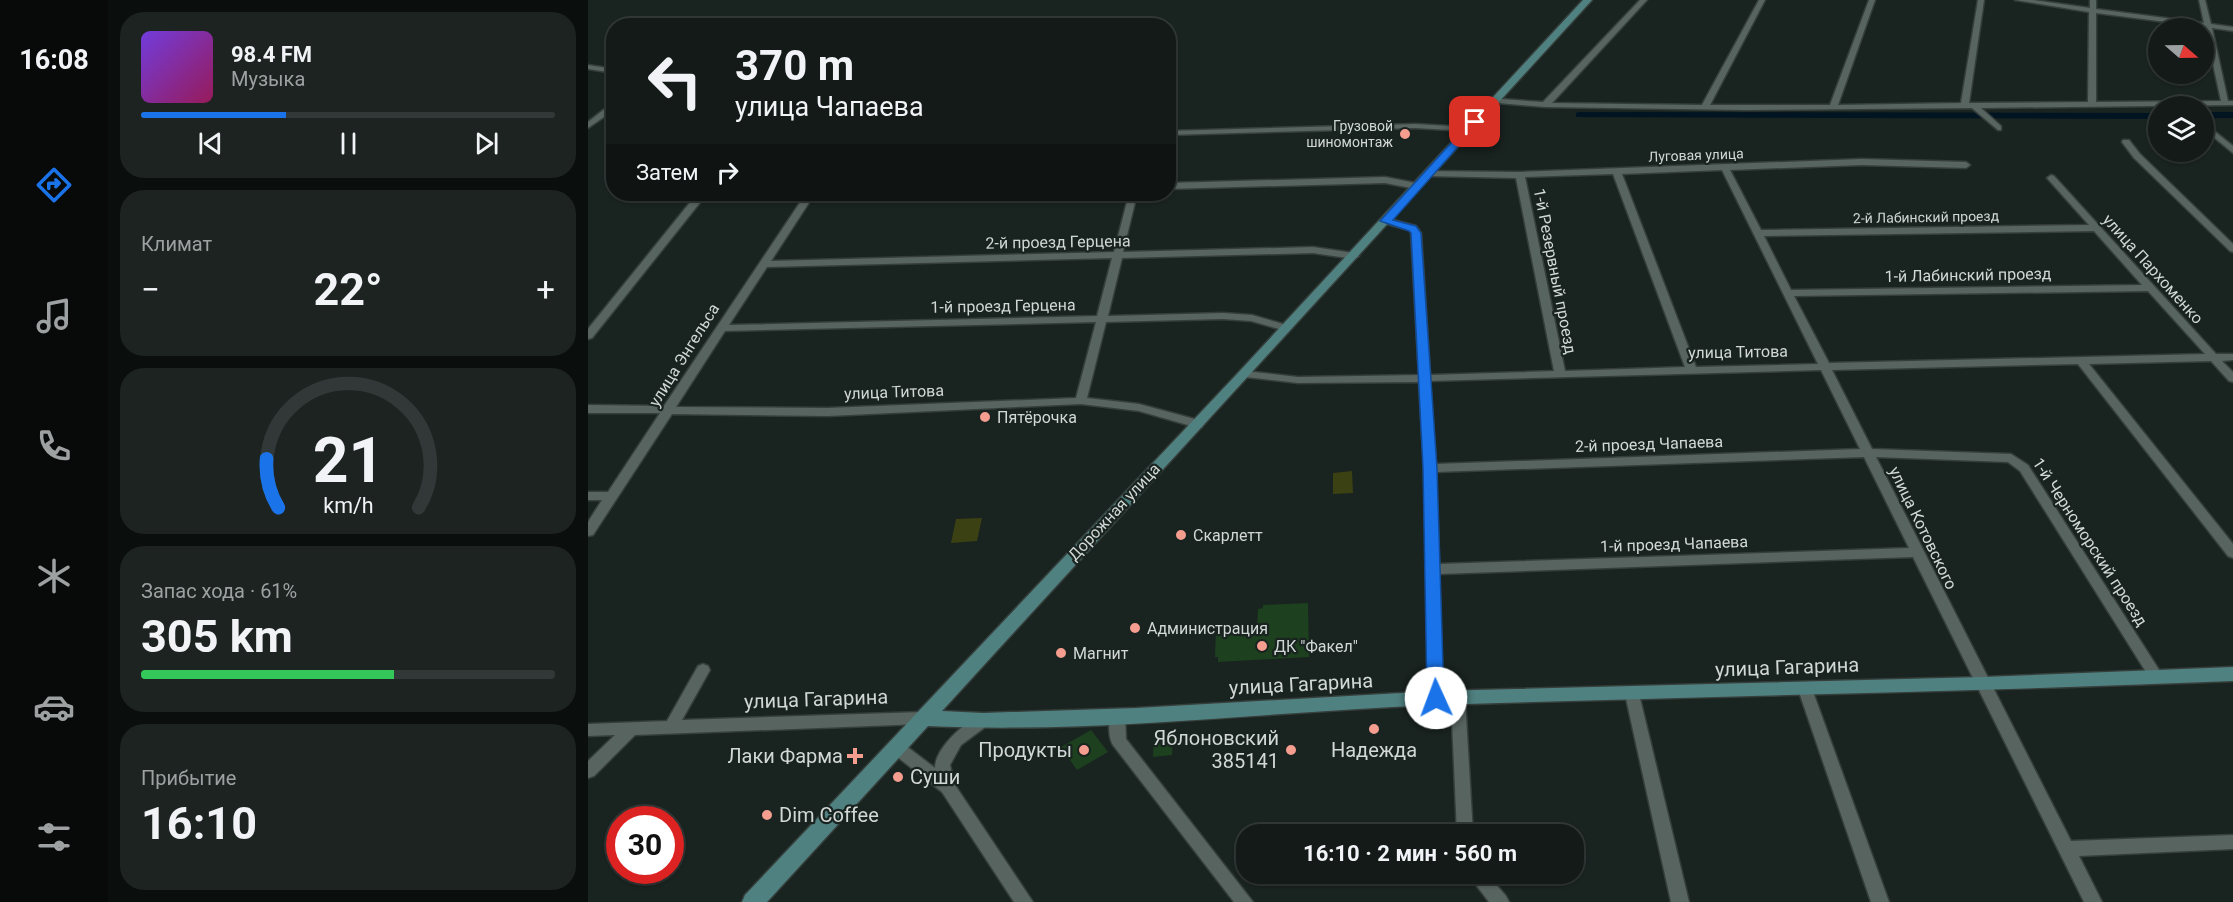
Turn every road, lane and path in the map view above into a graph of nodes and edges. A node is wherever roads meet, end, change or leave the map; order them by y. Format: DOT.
graph roads {
  1 [pos="1588,0"];
  2 [pos="1599,0"];
  3 [pos="1644,0"];
  4 [pos="1762,0"];
  5 [pos="1872,0"];
  6 [pos="1981,0"];
  7 [pos="2018,0"];
  8 [pos="2093,0"];
  9 [pos="2202,0"];
  10 [pos="2093,10"];
  11 [pos="2154,18"];
  12 [pos="2206,18"];
  13 [pos="2214,26"];
  14 [pos="2233,29"];
  15 [pos="2214,50"];
  16 [pos="588,67"];
  17 [pos="606,70"];
  18 [pos="1501,101"];
  19 [pos="2229,103"];
  20 [pos="1545,105"];
  21 [pos="2092,105"];
  22 [pos="1833,106"];
  23 [pos="1969,106"];
  24 [pos="1705,107"];
  25 [pos="606,112"];
  26 [pos="1472,125"];
  27 [pos="588,126"];
  28 [pos="1998,128"];
  29 [pos="1176,133"];
  30 [pos="2214,133"];
  31 [pos="2126,142"];
  32 [pos="2233,150"];
  33 [pos="1966,165"];
  34 [pos="1725,168"];
  35 [pos="1617,172"];
  36 [pos="1428,173"];
  37 [pos="1520,174"];
  38 [pos="2052,178"];
  39 [pos="1176,186"];
  40 [pos="1416,186"];
  41 [pos="696,201"];
  42 [pos="805,201"];
  43 [pos="1131,201"];
  44 [pos="1386,221"];
  45 [pos="2095,228"];
  46 [pos="1758,233"];
  47 [pos="2233,249"];
  48 [pos="1118,255"];
  49 [pos="1354,256"];
  50 [pos="763,264"];
  51 [pos="2150,288"];
  52 [pos="1787,293"];
  53 [pos="1100,319"];
  54 [pos="720,328"];
  55 [pos="1286,328"];
  56 [pos="588,336"];
  57 [pos="2233,357"];
  58 [pos="2213,358"];
  59 [pos="2082,362"];
  60 [pos="1826,367"];
  61 [pos="1692,369"];
  62 [pos="1245,374"];
  63 [pos="1560,374"];
  64 [pos="1426,378"];
  65 [pos="2233,379"];
  66 [pos="1081,401"];
  67 [pos="588,409"];
  68 [pos="670,409"];
  69 [pos="1198,424"];
  70 [pos="1869,453"];
  71 [pos="1430,468"];
  72 [pos="588,496"];
  73 [pos="612,496"];
  74 [pos="588,532"];
  75 [pos="1916,552"];
  76 [pos="2233,553"];
  77 [pos="1434,569"];
  78 [pos="703,670"];
  79 [pos="2233,674"];
  80 [pos="2156,676"];
  81 [pos="1983,684"];
  82 [pos="1804,688"];
  83 [pos="1632,694"];
  84 [pos="1436,698"];
  85 [pos="1458,698"];
  86 [pos="1117,716"];
  87 [pos="922,718"];
  88 [pos="983,721"];
  89 [pos="671,727"];
  90 [pos="632,728"];
  91 [pos="588,730"];
  92 [pos="896,747"];
  93 [pos="588,771"];
  94 [pos="948,786"];
  95 [pos="1465,824"];
  96 [pos="2233,842"];
  97 [pos="2067,849"];
  98 [pos="1484,884"];
  99 [pos="753,902"];
  100 [pos="1024,902"];
  101 [pos="1244,902"];
  102 [pos="1500,902"];
  103 [pos="1680,902"];
  104 [pos="1880,902"];
  105 [pos="2093,902"];
  1 -- 26 [label="main road, Дорожная улица"];
  2 -- 18 [label="main road, Дорожная улица"];
  3 -- 20 [label="street"];
  4 -- 24 [label="street"];
  5 -- 22 [label="street"];
  6 -- 23 [label="street"];
  7 -- 10 [label="street"];
  8 -- 10 [label="street"];
  9 -- 12 [label="street"];
  10 -- 11 [label="street"];
  10 -- 21 [label="street"];
  13 -- 14 [label="street"];
  15 -- 19 [label="street"];
  16 -- 17 [label="street"];
  18 -- 20 [label="street"];
  18 -- 26 [label="main road, Дорожная улица"];
  19 -- 21 [label="street"];
  20 -- 24 [label="street"];
  21 -- 23 [label="street"];
  22 -- 23 [label="street"];
  22 -- 24 [label="street"];
  23 -- 28 [label="street"];
  25 -- 27 [label="street"];
  26 -- 29 [label="street"];
  26 -- 36 [label="main road, Дорожная улица"];
  30 -- 32 [label="street"];
  31 -- 47 [label="street"];
  33 -- 34 [label="street, Луговая улица"];
  34 -- 35 [label="street, Луговая улица"];
  34 -- 46 [label="street, улица Котовского"];
  35 -- 37 [label="street, Луговая улица"];
  35 -- 61 [label="street"];
  36 -- 37 [label="street, Луговая улица"];
  36 -- 40 [label="main road, Дорожная улица"];
  37 -- 63 [label="street, 1-й Резервный проезд"];
  38 -- 45 [label="street, улица Пархоменко"];
  39 -- 40 [label="street"];
  40 -- 44 [label="main road, Дорожная улица"];
  41 -- 56 [label="street"];
  42 -- 50 [label="street, улица Энгельса"];
  43 -- 48 [label="street"];
  44 -- 49 [label="main road, Дорожная улица"];
  44 -- 64 [label="street"];
  45 -- 46 [label="street, 2-й Лабинский проезд"];
  45 -- 51 [label="street, улица Пархоменко"];
  46 -- 52 [label="street, улица Котовского"];
  48 -- 49 [label="street, 2-й проезд Герцена"];
  48 -- 50 [label="street, 2-й проезд Герцена"];
  48 -- 53 [label="street"];
  49 -- 55 [label="main road, Дорожная улица"];
  50 -- 54 [label="street, улица Энгельса"];
  51 -- 52 [label="street, 1-й Лабинский проезд"];
  51 -- 58 [label="street, улица Пархоменко"];
  52 -- 60 [label="street, улица Котовского"];
  53 -- 54 [label="street, 1-й проезд Герцена"];
  53 -- 55 [label="street, 1-й проезд Герцена"];
  53 -- 66 [label="street"];
  54 -- 68 [label="street, улица Энгельса"];
  55 -- 62 [label="main road, Дорожная улица"];
  57 -- 58 [label="street, улица Титова"];
  58 -- 59 [label="street, улица Титова"];
  58 -- 65 [label="street, улица Пархоменко"];
  59 -- 60 [label="street, улица Титова"];
  59 -- 76 [label="street"];
  60 -- 61 [label="street, улица Титова"];
  60 -- 70 [label="street, улица Котовского"];
  61 -- 63 [label="street, улица Титова"];
  62 -- 64 [label="street, улица Титова"];
  62 -- 69 [label="main road, Дорожная улица"];
  63 -- 64 [label="street, улица Титова"];
  64 -- 71 [label="street"];
  66 -- 68 [label="street, улица Титова"];
  66 -- 69 [label="street, улица Титова"];
  67 -- 68 [label="street, улица Титова"];
  68 -- 73 [label="street, улица Энгельса"];
  69 -- 87 [label="main road, Дорожная улица"];
  70 -- 71 [label="street, 2-й проезд Чапаева"];
  70 -- 75 [label="street, улица Котовского"];
  70 -- 80 [label="street, 1-й Черноморский проезд"];
  71 -- 77 [label="street"];
  72 -- 73 [label="street"];
  73 -- 74 [label="street, улица Энгельса"];
  75 -- 77 [label="street, 1-й проезд Чапаева"];
  75 -- 81 [label="street, улица Котовского"];
  77 -- 84 [label="street"];
  78 -- 89 [label="street"];
  79 -- 80 [label="main road, улица Гагарина"];
  80 -- 81 [label="main road, улица Гагарина"];
  81 -- 82 [label="main road, улица Гагарина"];
  81 -- 97 [label="street, улица Котовского"];
  82 -- 83 [label="main road, улица Гагарина"];
  82 -- 104 [label="street"];
  83 -- 85 [label="main road, улица Гагарина"];
  83 -- 103 [label="street"];
  84 -- 85 [label="main road, улица Гагарина"];
  84 -- 86 [label="main road, улица Гагарина"];
  85 -- 95 [label="street"];
  86 -- 88 [label="main road, улица Гагарина"];
  86 -- 101 [label="street"];
  87 -- 88 [label="main road, улица Гагарина"];
  87 -- 89 [label="street, улица Гагарина"];
  87 -- 92 [label="main road, Дорожная улица"];
  88 -- 94 [label="street"];
  89 -- 90 [label="street, улица Гагарина"];
  90 -- 91 [label="street, улица Гагарина"];
  90 -- 93 [label="street"];
  92 -- 94 [label="street"];
  92 -- 99 [label="main road, Дорожная улица"];
  94 -- 100 [label="street"];
  96 -- 97 [label="street"];
  97 -- 105 [label="street, улица Котовского"];
  98 -- 102 [label="street"];
}
